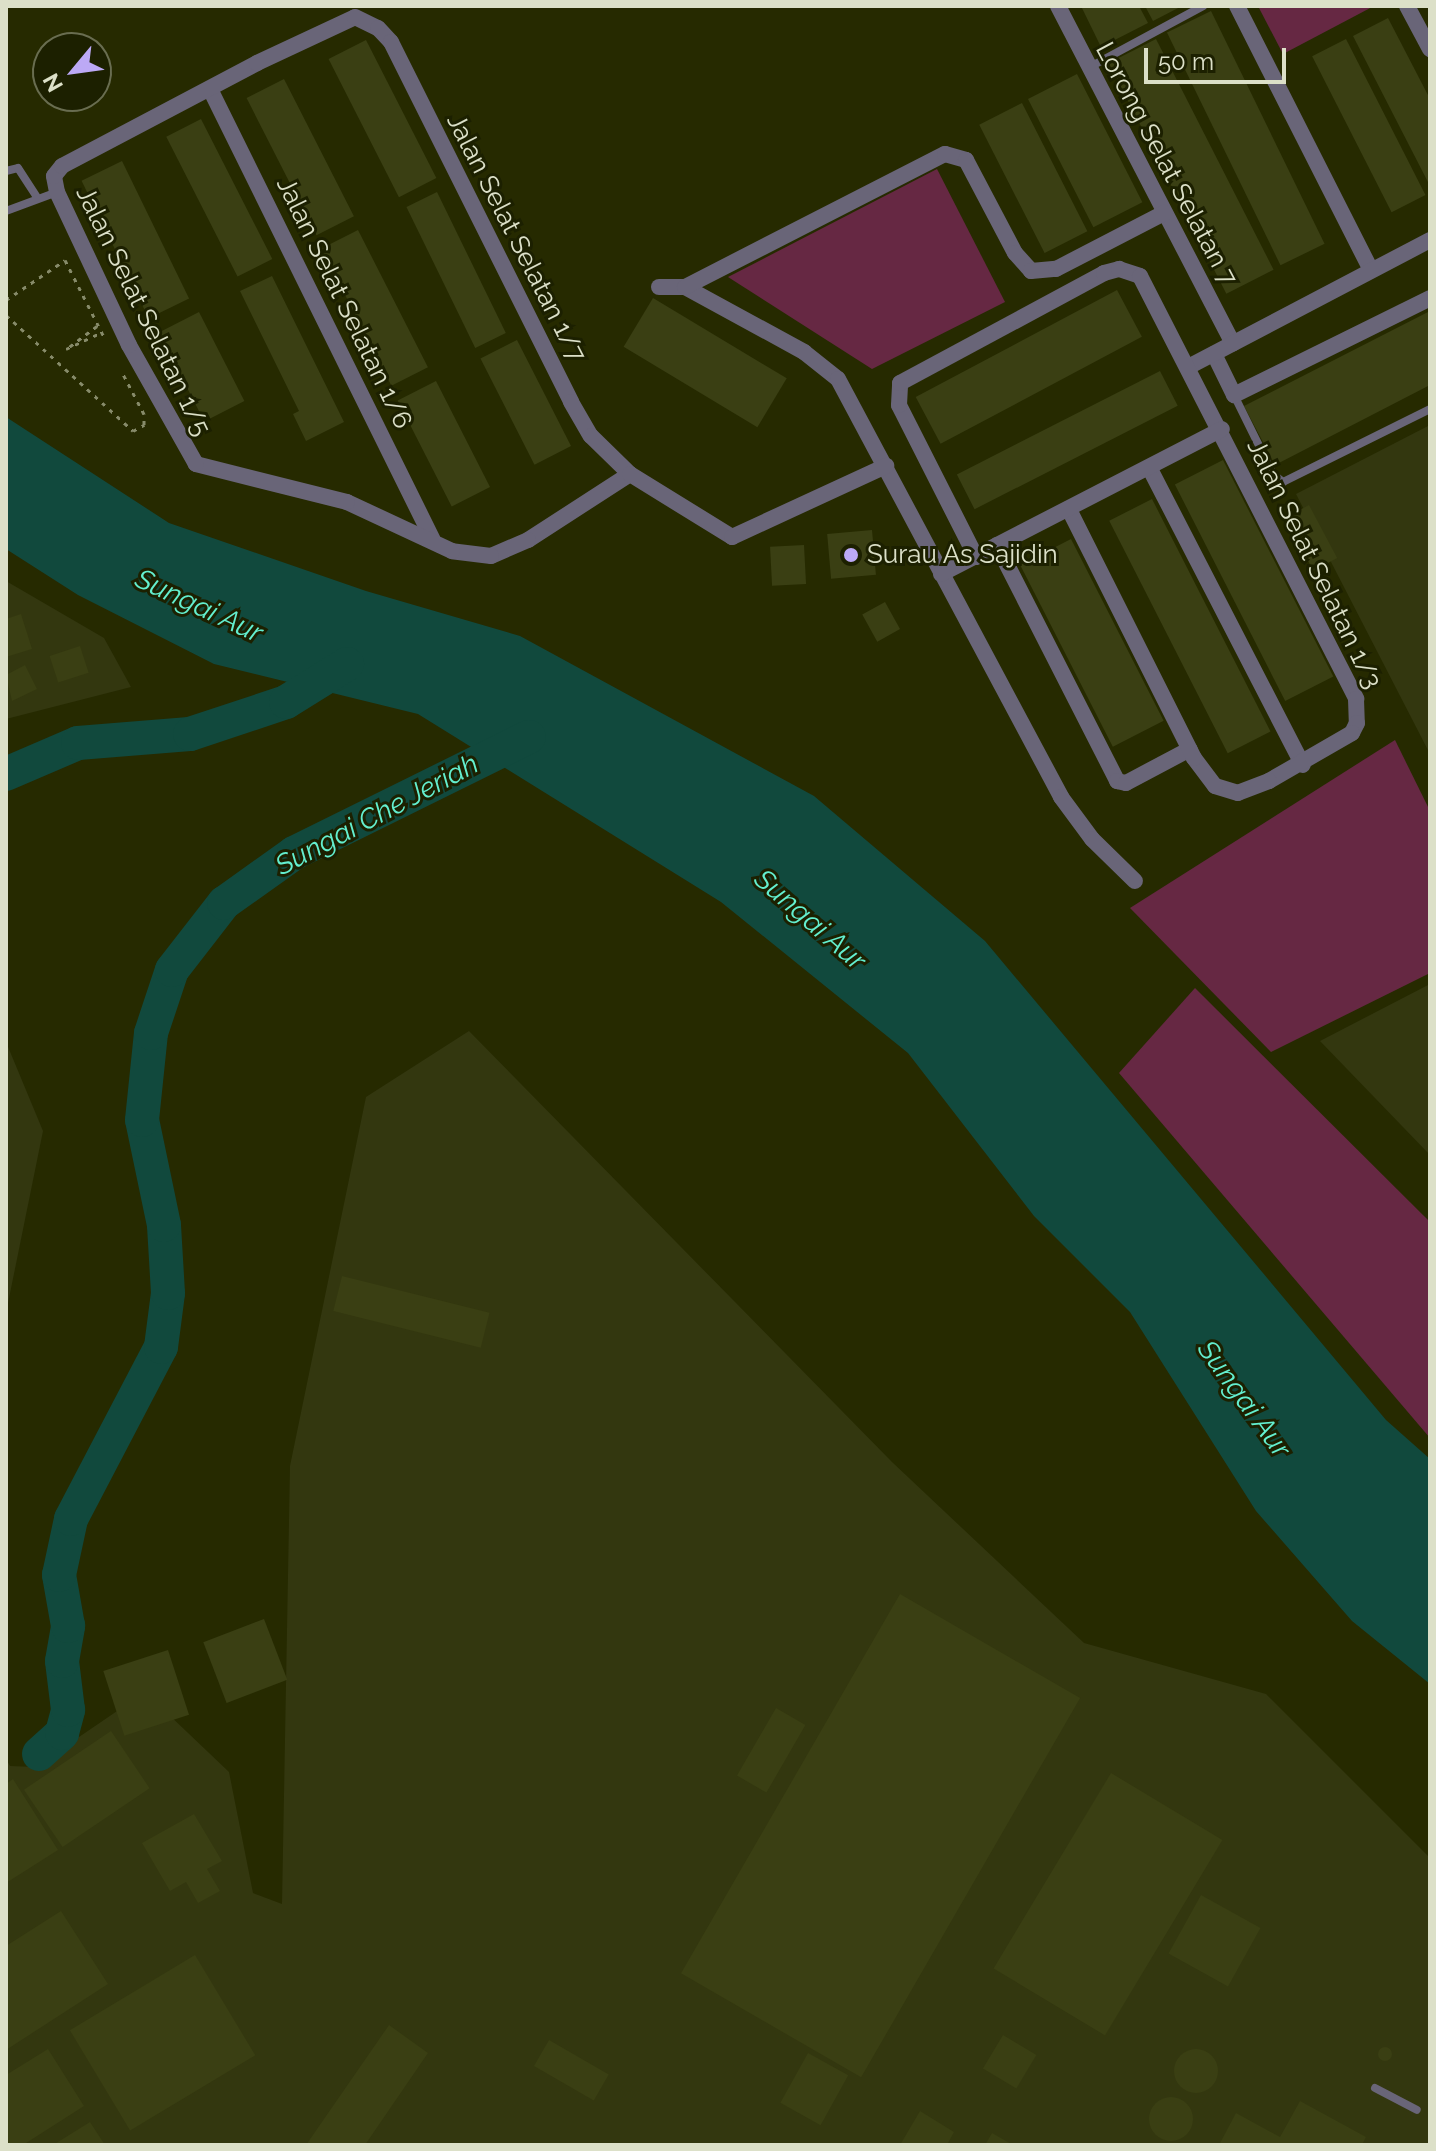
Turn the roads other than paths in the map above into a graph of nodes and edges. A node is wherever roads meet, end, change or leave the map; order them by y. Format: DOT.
graph roads {
  1 [pos="1058,6"];
  2 [pos="1203,6"];
  3 [pos="1237,6"];
  4 [pos="1407,6"];
  5 [pos="1430,49"];
  6 [pos="1087,68"];
  7 [pos="211,91"];
  8 [pos="6,171"];
  9 [pos="56,184"];
  10 [pos="36,196"];
  11 [pos="6,211"];
  12 [pos="1164,213"];
  13 [pos="1430,240"];
  14 [pos="1371,270"];
  15 [pos="659,287"];
  16 [pos="685,287"];
  17 [pos="1430,298"];
  18 [pos="1233,343"];
  19 [pos="1214,354"];
  20 [pos="1190,366"];
  21 [pos="1234,395"];
  22 [pos="1430,409"];
  23 [pos="1222,429"];
  24 [pos="886,466"];
  25 [pos="1150,469"];
  26 [pos="630,474"];
  27 [pos="1069,509"];
  28 [pos="432,539"];
  29 [pos="997,545"];
  30 [pos="976,557"];
  31 [pos="941,574"];
  32 [pos="1190,749"];
  33 [pos="1303,765"];
  34 [pos="1135,881"];
  35 [pos="1375,2088"];
  36 [pos="1417,2110"];
  1 -- 6 [label="street, Lorong Selat Selatan 7"];
  2 -- 6 [label="lane"];
  3 -- 14 [label="street"];
  4 -- 5 [label="street"];
  6 -- 12 [label="street, Lorong Selat Selatan 7"];
  7 -- 9 [label="street"];
  7 -- 26 [label="street, Jalan Selat Selatan 1/7"];
  7 -- 28 [label="street, Jalan Selat Selatan 1/6"];
  8 -- 10 [label="lane"];
  9 -- 10 [label="lane"];
  9 -- 28 [label="street, Jalan Selat Selatan 1/5"];
  10 -- 11 [label="lane"];
  12 -- 16 [label="street"];
  12 -- 18 [label="street, Lorong Selat Selatan 7"];
  13 -- 14 [label="street"];
  14 -- 18 [label="street"];
  15 -- 16 [label="street"];
  16 -- 24 [label="street"];
  17 -- 21 [label="street"];
  18 -- 19 [label="street"];
  19 -- 20 [label="street"];
  19 -- 21 [label="street"];
  20 -- 23 [label="street"];
  20 -- 30 [label="street"];
  21 -- 22 [label="lane"];
  23 -- 25 [label="street"];
  23 -- 33 [label="street, Jalan Selat Selatan 1/3"];
  24 -- 26 [label="street, Jalan Selat Selatan 1/7"];
  24 -- 31 [label="street"];
  25 -- 27 [label="street"];
  25 -- 33 [label="street"];
  26 -- 28 [label="street"];
  27 -- 29 [label="street"];
  27 -- 32 [label="street, Jalan Selat Selatan 1/3"];
  29 -- 30 [label="street"];
  29 -- 32 [label="street"];
  30 -- 31 [label="street"];
  31 -- 34 [label="street"];
  32 -- 33 [label="street, Jalan Selat Selatan 1/3"];
  35 -- 36 [label="lane"];
}
